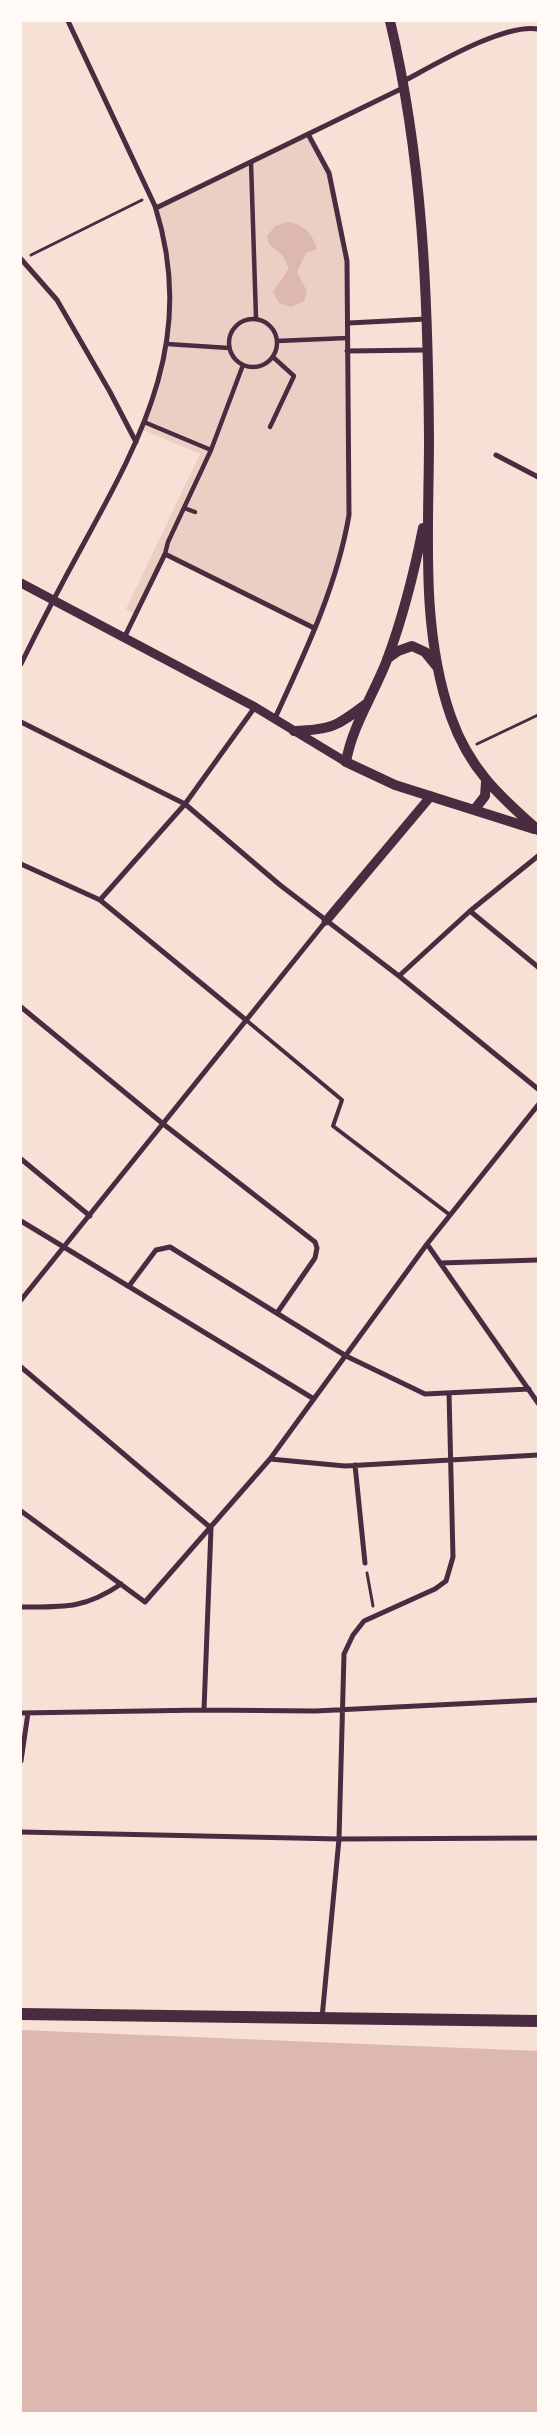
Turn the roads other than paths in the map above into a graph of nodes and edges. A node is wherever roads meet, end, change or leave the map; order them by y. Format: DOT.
graph roads {
  1 [pos="68,21"];
  2 [pos="390,21"];
  3 [pos="538,29"];
  4 [pos="405,84"];
  5 [pos="308,134"];
  6 [pos="251,162"];
  7 [pos="156,208"];
  8 [pos="21,259"];
  9 [pos="256,318"];
  10 [pos="426,319"];
  11 [pos="349,323"];
  12 [pos="347,338"];
  13 [pos="277,341"];
  14 [pos="167,344"];
  15 [pos="229,348"];
  16 [pos="427,350"];
  17 [pos="347,351"];
  18 [pos="273,357"];
  19 [pos="243,365"];
  20 [pos="144,422"];
  21 [pos="270,427"];
  22 [pos="136,442"];
  23 [pos="211,450"];
  24 [pos="496,455"];
  25 [pos="538,478"];
  26 [pos="184,508"];
  27 [pos="195,512"];
  28 [pos="427,512"];
  29 [pos="166,554"];
  30 [pos="21,582"];
  31 [pos="53,600"];
  32 [pos="314,628"];
  33 [pos="125,636"];
  34 [pos="387,660"];
  35 [pos="21,664"];
  36 [pos="439,668"];
  37 [pos="367,704"];
  38 [pos="256,707"];
  39 [pos="275,718"];
  40 [pos="21,722"];
  41 [pos="294,730"];
  42 [pos="346,762"];
  43 [pos="486,782"];
  44 [pos="431,796"];
  45 [pos="185,804"];
  46 [pos="474,809"];
  47 [pos="538,830"];
  48 [pos="538,856"];
  49 [pos="21,864"];
  50 [pos="100,900"];
  51 [pos="470,911"];
  52 [pos="326,921"];
  53 [pos="538,967"];
  54 [pos="400,976"];
  55 [pos="21,1007"];
  56 [pos="246,1020"];
  57 [pos="538,1089"];
  58 [pos="538,1105"];
  59 [pos="162,1123"];
  60 [pos="21,1159"];
  61 [pos="450,1215"];
  62 [pos="90,1216"];
  63 [pos="21,1221"];
  64 [pos="427,1244"];
  65 [pos="65,1247"];
  66 [pos="538,1260"];
  67 [pos="440,1263"];
  68 [pos="129,1286"];
  69 [pos="21,1300"];
  70 [pos="277,1313"];
  71 [pos="346,1356"];
  72 [pos="21,1366"];
  73 [pos="529,1390"];
  74 [pos="449,1393"];
  75 [pos="314,1399"];
  76 [pos="538,1402"];
  77 [pos="538,1455"];
  78 [pos="270,1459"];
  79 [pos="451,1460"];
  80 [pos="355,1465"];
  81 [pos="21,1511"];
  82 [pos="211,1528"];
  83 [pos="366,1562"];
  84 [pos="121,1584"];
  85 [pos="21,1606"];
  86 [pos="538,1700"];
  87 [pos="341,1708"];
  88 [pos="204,1710"];
  89 [pos="21,1713"];
  90 [pos="28,1713"];
  91 [pos="21,1761"];
  92 [pos="21,1832"];
  93 [pos="538,1838"];
  94 [pos="339,1839"];
  95 [pos="21,2014"];
  96 [pos="322,2018"];
  97 [pos="538,2021"];
  1 -- 7 [label="street"];
  2 -- 4 [label="main road"];
  3 -- 4 [label="street"];
  4 -- 5 [label="street"];
  4 -- 10 [label="main road"];
  5 -- 6 [label="street"];
  5 -- 11 [label="street"];
  6 -- 7 [label="street"];
  6 -- 9 [label="street"];
  7 -- 14 [label="street"];
  8 -- 22 [label="street"];
  9 -- 13 [label="street"];
  9 -- 15 [label="street"];
  10 -- 11 [label="street"];
  10 -- 16 [label="main road"];
  11 -- 12 [label="street"];
  12 -- 13 [label="street"];
  12 -- 17 [label="street"];
  13 -- 18 [label="street"];
  14 -- 15 [label="street"];
  14 -- 20 [label="street"];
  15 -- 19 [label="street"];
  16 -- 17 [label="street"];
  16 -- 28 [label="main road"];
  17 -- 32 [label="street"];
  18 -- 19 [label="street"];
  18 -- 21 [label="street"];
  19 -- 23 [label="street"];
  20 -- 22 [label="street"];
  20 -- 23 [label="street"];
  22 -- 31 [label="street"];
  23 -- 26 [label="street"];
  24 -- 25 [label="street"];
  26 -- 27 [label="street"];
  26 -- 29 [label="street"];
  28 -- 34 [label="main road"];
  28 -- 36 [label="main road"];
  29 -- 32 [label="street"];
  29 -- 33 [label="street"];
  30 -- 31 [label="street"];
  31 -- 33 [label="street"];
  31 -- 35 [label="street"];
  32 -- 39 [label="street"];
  33 -- 38 [label="street"];
  34 -- 36 [label="main road"];
  34 -- 37 [label="main road"];
  36 -- 43 [label="main road"];
  37 -- 41 [label="main road"];
  37 -- 42 [label="main road"];
  38 -- 39 [label="street"];
  38 -- 45 [label="street"];
  39 -- 41 [label="street"];
  40 -- 45 [label="street"];
  41 -- 42 [label="street"];
  42 -- 44 [label="main road"];
  43 -- 46 [label="main road"];
  43 -- 47 [label="main road"];
  44 -- 46 [label="main road"];
  44 -- 52 [label="street"];
  45 -- 50 [label="street"];
  45 -- 52 [label="street"];
  46 -- 47 [label="main road"];
  48 -- 51 [label="street"];
  49 -- 50 [label="street"];
  50 -- 56 [label="street"];
  51 -- 53 [label="street"];
  51 -- 54 [label="street"];
  52 -- 54 [label="street"];
  52 -- 56 [label="street"];
  54 -- 57 [label="street"];
  55 -- 59 [label="street"];
  56 -- 59 [label="street"];
  56 -- 61 [label="lane"];
  58 -- 61 [label="street"];
  59 -- 62 [label="street"];
  59 -- 70 [label="street"];
  60 -- 62 [label="street"];
  61 -- 64 [label="street"];
  62 -- 65 [label="street"];
  63 -- 65 [label="street"];
  64 -- 67 [label="street"];
  64 -- 71 [label="street"];
  65 -- 68 [label="street"];
  65 -- 69 [label="street"];
  66 -- 67 [label="street"];
  67 -- 73 [label="street"];
  68 -- 70 [label="street"];
  68 -- 75 [label="street"];
  70 -- 71 [label="street"];
  71 -- 74 [label="street"];
  71 -- 75 [label="street"];
  72 -- 82 [label="street"];
  73 -- 74 [label="street"];
  73 -- 76 [label="street"];
  74 -- 79 [label="street"];
  75 -- 78 [label="street"];
  77 -- 79 [label="street"];
  78 -- 80 [label="street"];
  78 -- 82 [label="street"];
  79 -- 80 [label="street"];
  79 -- 87 [label="street"];
  80 -- 83 [label="street"];
  81 -- 84 [label="street"];
  82 -- 84 [label="street"];
  82 -- 88 [label="street"];
  84 -- 85 [label="street"];
  86 -- 87 [label="street"];
  87 -- 88 [label="street"];
  87 -- 94 [label="street"];
  88 -- 90 [label="street"];
  89 -- 90 [label="street"];
  90 -- 91 [label="street"];
  92 -- 94 [label="street"];
  93 -- 94 [label="street"];
  94 -- 96 [label="street"];
  95 -- 96 [label="main road"];
  96 -- 97 [label="main road"];
}
